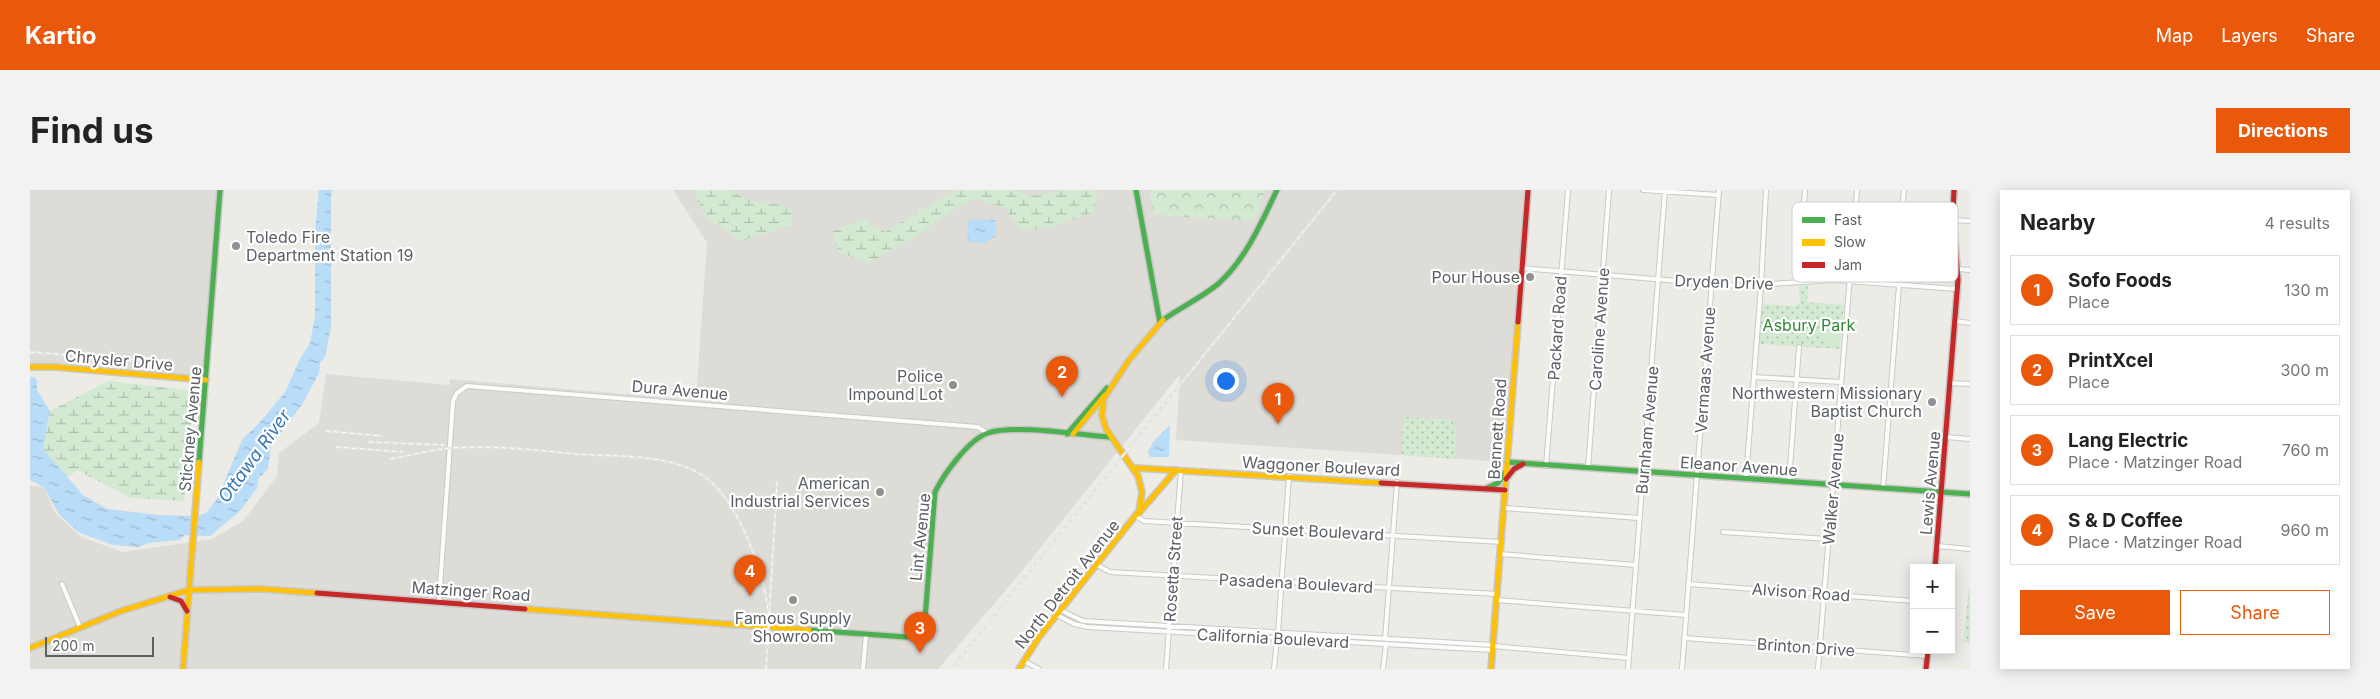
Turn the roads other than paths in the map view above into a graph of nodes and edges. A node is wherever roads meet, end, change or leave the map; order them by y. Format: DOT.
graph roads {
  1 [pos="220,190"];
  2 [pos="1136,190"];
  3 [pos="1277,190"];
  4 [pos="1528,190"];
  5 [pos="1568,190"];
  6 [pos="1609,190"];
  7 [pos="1643,190"];
  8 [pos="1719,190"];
  9 [pos="1766,190"];
  10 [pos="1665,191"];
  11 [pos="1718,195"];
  12 [pos="1521,268"];
  13 [pos="1958,269"];
  14 [pos="1970,270"];
  15 [pos="1561,272"];
  16 [pos="1603,276"];
  17 [pos="1658,280"];
  18 [pos="1796,282"];
  19 [pos="1850,282"];
  20 [pos="1862,282"];
  21 [pos="1957,282"];
  22 [pos="1712,284"];
  23 [pos="1899,285"];
  24 [pos="1761,286"];
  25 [pos="1957,289"];
  26 [pos="1954,321"];
  27 [pos="1160,323"];
  28 [pos="1970,323"];
  29 [pos="1799,347"];
  30 [pos="30,367"];
  31 [pos="1754,377"];
  32 [pos="1797,379"];
  33 [pos="206,380"];
  34 [pos="1841,382"];
  35 [pos="1950,382"];
  36 [pos="1970,384"];
  37 [pos="1107,388"];
  38 [pos="1105,396"];
  39 [pos="987,433"];
  40 [pos="1070,434"];
  41 [pos="1110,437"];
  42 [pos="1946,437"];
  43 [pos="1970,439"];
  44 [pos="1524,464"];
  45 [pos="1507,465"];
  46 [pos="1546,466"];
  47 [pos="1136,468"];
  48 [pos="1588,468"];
  49 [pos="1179,470"];
  50 [pos="1644,472"];
  51 [pos="1697,475"];
  52 [pos="1289,476"];
  53 [pos="1746,478"];
  54 [pos="1506,480"];
  55 [pos="1789,481"];
  56 [pos="1397,482"];
  57 [pos="1833,484"];
  58 [pos="1484,488"];
  59 [pos="1883,488"];
  60 [pos="1505,490"];
  61 [pos="1942,492"];
  62 [pos="1970,494"];
  63 [pos="1504,508"];
  64 [pos="1136,516"];
  65 [pos="1639,518"];
  66 [pos="1176,523"];
  67 [pos="1285,529"];
  68 [pos="1723,532"];
  69 [pos="1393,535"];
  70 [pos="1828,539"];
  71 [pos="1501,542"];
  72 [pos="1937,546"];
  73 [pos="1970,549"];
  74 [pos="1500,554"];
  75 [pos="1935,564"];
  76 [pos="1097,565"];
  77 [pos="1636,565"];
  78 [pos="1173,576"];
  79 [pos="1281,582"];
  80 [pos="62,584"];
  81 [pos="1688,584"];
  82 [pos="1389,588"];
  83 [pos="189,590"];
  84 [pos="1824,594"];
  85 [pos="1497,597"];
  86 [pos="164,598"];
  87 [pos="439,601"];
  88 [pos="1910,601"];
  89 [pos="1632,611"];
  90 [pos="188,612"];
  91 [pos="1058,612"];
  92 [pos="1686,615"];
  93 [pos="80,627"];
  94 [pos="1169,629"];
  95 [pos="918,632"];
  96 [pos="1223,632"];
  97 [pos="1277,633"];
  98 [pos="866,634"];
  99 [pos="1277,638"];
  100 [pos="1331,638"];
  101 [pos="1684,638"];
  102 [pos="1385,639"];
  103 [pos="1385,645"];
  104 [pos="1438,645"];
  105 [pos="1493,647"];
  106 [pos="30,648"];
  107 [pos="1820,648"];
  108 [pos="1910,652"];
  109 [pos="1928,654"];
  110 [pos="1629,658"];
  111 [pos="1024,661"];
  112 [pos="183,669"];
  113 [pos="863,669"];
  114 [pos="1020,669"];
  115 [pos="1039,669"];
  116 [pos="1166,669"];
  117 [pos="1274,669"];
  118 [pos="1383,669"];
  119 [pos="1491,669"];
  120 [pos="1628,669"];
  121 [pos="1682,669"];
  122 [pos="1818,669"];
  123 [pos="1926,669"];
  1 -- 33 [label="street, Stickney Avenue"];
  2 -- 27 [label="street"];
  3 -- 27 [label="street, North Detroit Avenue"];
  4 -- 12 [label="street, Bennett Road"];
  5 -- 15 [label="street, Packard Road"];
  6 -- 16 [label="street, Caroline Avenue"];
  7 -- 10 [label="street"];
  8 -- 11 [label="street, Vermaas Avenue"];
  9 -- 24 [label="street"];
  10 -- 11 [label="street"];
  10 -- 17 [label="street, Burnham Avenue"];
  11 -- 22 [label="street, Vermaas Avenue"];
  12 -- 15 [label="street, Dryden Drive"];
  12 -- 45 [label="street, Bennett Road"];
  13 -- 14 [label="street"];
  15 -- 16 [label="street, Dryden Drive"];
  15 -- 46 [label="street, Packard Road"];
  16 -- 17 [label="street, Dryden Drive"];
  16 -- 48 [label="street, Caroline Avenue"];
  17 -- 22 [label="street, Dryden Drive"];
  17 -- 50 [label="street, Burnham Avenue"];
  18 -- 24 [label="street, Dryden Drive"];
  19 -- 34 [label="street, Walker Avenue"];
  20 -- 23 [label="street, Dryden Drive"];
  21 -- 25 [label="street, Lewis Avenue"];
  22 -- 24 [label="street, Dryden Drive"];
  22 -- 51 [label="street, Vermaas Avenue"];
  23 -- 25 [label="street, Dryden Drive"];
  23 -- 59 [label="street"];
  24 -- 31 [label="street"];
  25 -- 26 [label="street, Lewis Avenue"];
  26 -- 28 [label="street"];
  26 -- 35 [label="street, Lewis Avenue"];
  27 -- 37 [label="street, North Detroit Avenue"];
  29 -- 32 [label="street"];
  30 -- 33 [label="street, Chrysler Drive"];
  31 -- 32 [label="street"];
  31 -- 53 [label="street"];
  32 -- 34 [label="street"];
  32 -- 55 [label="street"];
  33 -- 83 [label="street, Stickney Avenue"];
  34 -- 57 [label="street, Walker Avenue"];
  35 -- 36 [label="street"];
  35 -- 42 [label="street, Lewis Avenue"];
  37 -- 38 [label="street, North Detroit Avenue"];
  37 -- 40 [label="street"];
  38 -- 40 [label="street"];
  38 -- 41 [label="street, North Detroit Avenue"];
  39 -- 40 [label="street, Dura Avenue"];
  39 -- 87 [label="street, Dura Avenue"];
  39 -- 95 [label="street, Lint Avenue"];
  40 -- 41 [label="street, Dura Avenue"];
  41 -- 47 [label="street, North Detroit Avenue"];
  42 -- 43 [label="street"];
  42 -- 61 [label="street, Lewis Avenue"];
  44 -- 45 [label="street, Eleanor Avenue"];
  44 -- 46 [label="street, Eleanor Avenue"];
  44 -- 54 [label="street"];
  45 -- 54 [label="street, Bennett Road"];
  45 -- 58 [label="street"];
  46 -- 48 [label="street, Eleanor Avenue"];
  47 -- 49 [label="street, Waggoner Boulevard"];
  47 -- 64 [label="street, North Detroit Avenue"];
  48 -- 50 [label="street, Eleanor Avenue"];
  49 -- 52 [label="street, Waggoner Boulevard"];
  49 -- 64 [label="street, North Detroit Avenue"];
  49 -- 66 [label="street, Rosetta Street"];
  50 -- 51 [label="street, Eleanor Avenue"];
  50 -- 65 [label="street, Burnham Avenue"];
  51 -- 53 [label="street, Eleanor Avenue"];
  51 -- 81 [label="street, Vermaas Avenue"];
  52 -- 56 [label="street, Waggoner Boulevard"];
  52 -- 67 [label="street"];
  53 -- 55 [label="street, Eleanor Avenue"];
  54 -- 60 [label="street, Bennett Road"];
  55 -- 57 [label="street, Eleanor Avenue"];
  56 -- 58 [label="street, Waggoner Boulevard"];
  56 -- 69 [label="street"];
  57 -- 59 [label="street, Eleanor Avenue"];
  57 -- 70 [label="street, Walker Avenue"];
  58 -- 60 [label="street, Waggoner Boulevard"];
  59 -- 61 [label="street, Eleanor Avenue"];
  60 -- 63 [label="street, Bennett Road"];
  61 -- 62 [label="street, Eleanor Avenue"];
  61 -- 72 [label="street, Lewis Avenue"];
  63 -- 65 [label="street"];
  63 -- 71 [label="street, Bennett Road"];
  64 -- 66 [label="street, Sunset Boulevard"];
  64 -- 76 [label="street, North Detroit Avenue"];
  65 -- 77 [label="street, Burnham Avenue"];
  66 -- 67 [label="street, Sunset Boulevard"];
  66 -- 78 [label="street, Rosetta Street"];
  67 -- 69 [label="street, Sunset Boulevard"];
  67 -- 79 [label="street"];
  68 -- 70 [label="street"];
  69 -- 71 [label="street, Sunset Boulevard"];
  69 -- 82 [label="street"];
  70 -- 84 [label="street, Walker Avenue"];
  71 -- 74 [label="street, Bennett Road"];
  72 -- 73 [label="street"];
  72 -- 75 [label="street, Lewis Avenue"];
  74 -- 77 [label="street"];
  74 -- 85 [label="street, Bennett Road"];
  76 -- 78 [label="street, Pasadena Boulevard"];
  76 -- 91 [label="street, North Detroit Avenue"];
  77 -- 89 [label="street, Burnham Avenue"];
  78 -- 79 [label="street, Pasadena Boulevard"];
  78 -- 94 [label="street, Rosetta Street"];
  79 -- 82 [label="street, Pasadena Boulevard"];
  79 -- 97 [label="street"];
  80 -- 93 [label="street"];
  81 -- 84 [label="street, Alvison Road"];
  81 -- 92 [label="street, Vermaas Avenue"];
  82 -- 85 [label="street, Pasadena Boulevard"];
  82 -- 102 [label="street"];
  83 -- 86 [label="street, Matzinger Road"];
  83 -- 87 [label="street, Matzinger Road"];
  83 -- 90 [label="street, Stickney Avenue"];
  84 -- 88 [label="street, Alvison Road"];
  84 -- 107 [label="street, Walker Avenue"];
  85 -- 89 [label="street, Pasadena Boulevard"];
  85 -- 105 [label="street, Bennett Road"];
  86 -- 90 [label="street"];
  86 -- 93 [label="street, Matzinger Road"];
  87 -- 98 [label="street, Matzinger Road"];
  89 -- 92 [label="street, Pasadena Boulevard"];
  89 -- 110 [label="street, Burnham Avenue"];
  90 -- 112 [label="street, Stickney Avenue"];
  91 -- 94 [label="street, California Boulevard"];
  91 -- 111 [label="street, North Detroit Avenue"];
  92 -- 101 [label="street, Vermaas Avenue"];
  93 -- 106 [label="street, Matzinger Road"];
  94 -- 96 [label="street, California Boulevard"];
  94 -- 116 [label="street, Rosetta Street"];
  95 -- 98 [label="street, Matzinger Road"];
  96 -- 97 [label="street, California Boulevard"];
  96 -- 99 [label="street, California Boulevard"];
  97 -- 99 [label="street"];
  97 -- 100 [label="street, California Boulevard"];
  98 -- 113 [label="street"];
  99 -- 100 [label="street, California Boulevard"];
  99 -- 117 [label="street"];
  100 -- 102 [label="street, California Boulevard"];
  100 -- 103 [label="street, California Boulevard"];
  101 -- 107 [label="street, Brinton Drive"];
  101 -- 121 [label="street, Vermaas Avenue"];
  102 -- 103 [label="street"];
  102 -- 104 [label="street, California Boulevard"];
  103 -- 104 [label="street, California Boulevard"];
  103 -- 118 [label="street"];
  104 -- 105 [label="street, California Boulevard"];
  105 -- 110 [label="street, California Boulevard"];
  105 -- 119 [label="street, Bennett Road"];
  107 -- 108 [label="street, Brinton Drive"];
  107 -- 122 [label="street, Walker Avenue"];
  109 -- 123 [label="street"];
  110 -- 120 [label="street, Burnham Avenue"];
  111 -- 114 [label="street, North Detroit Avenue"];
  111 -- 115 [label="street"];
}
